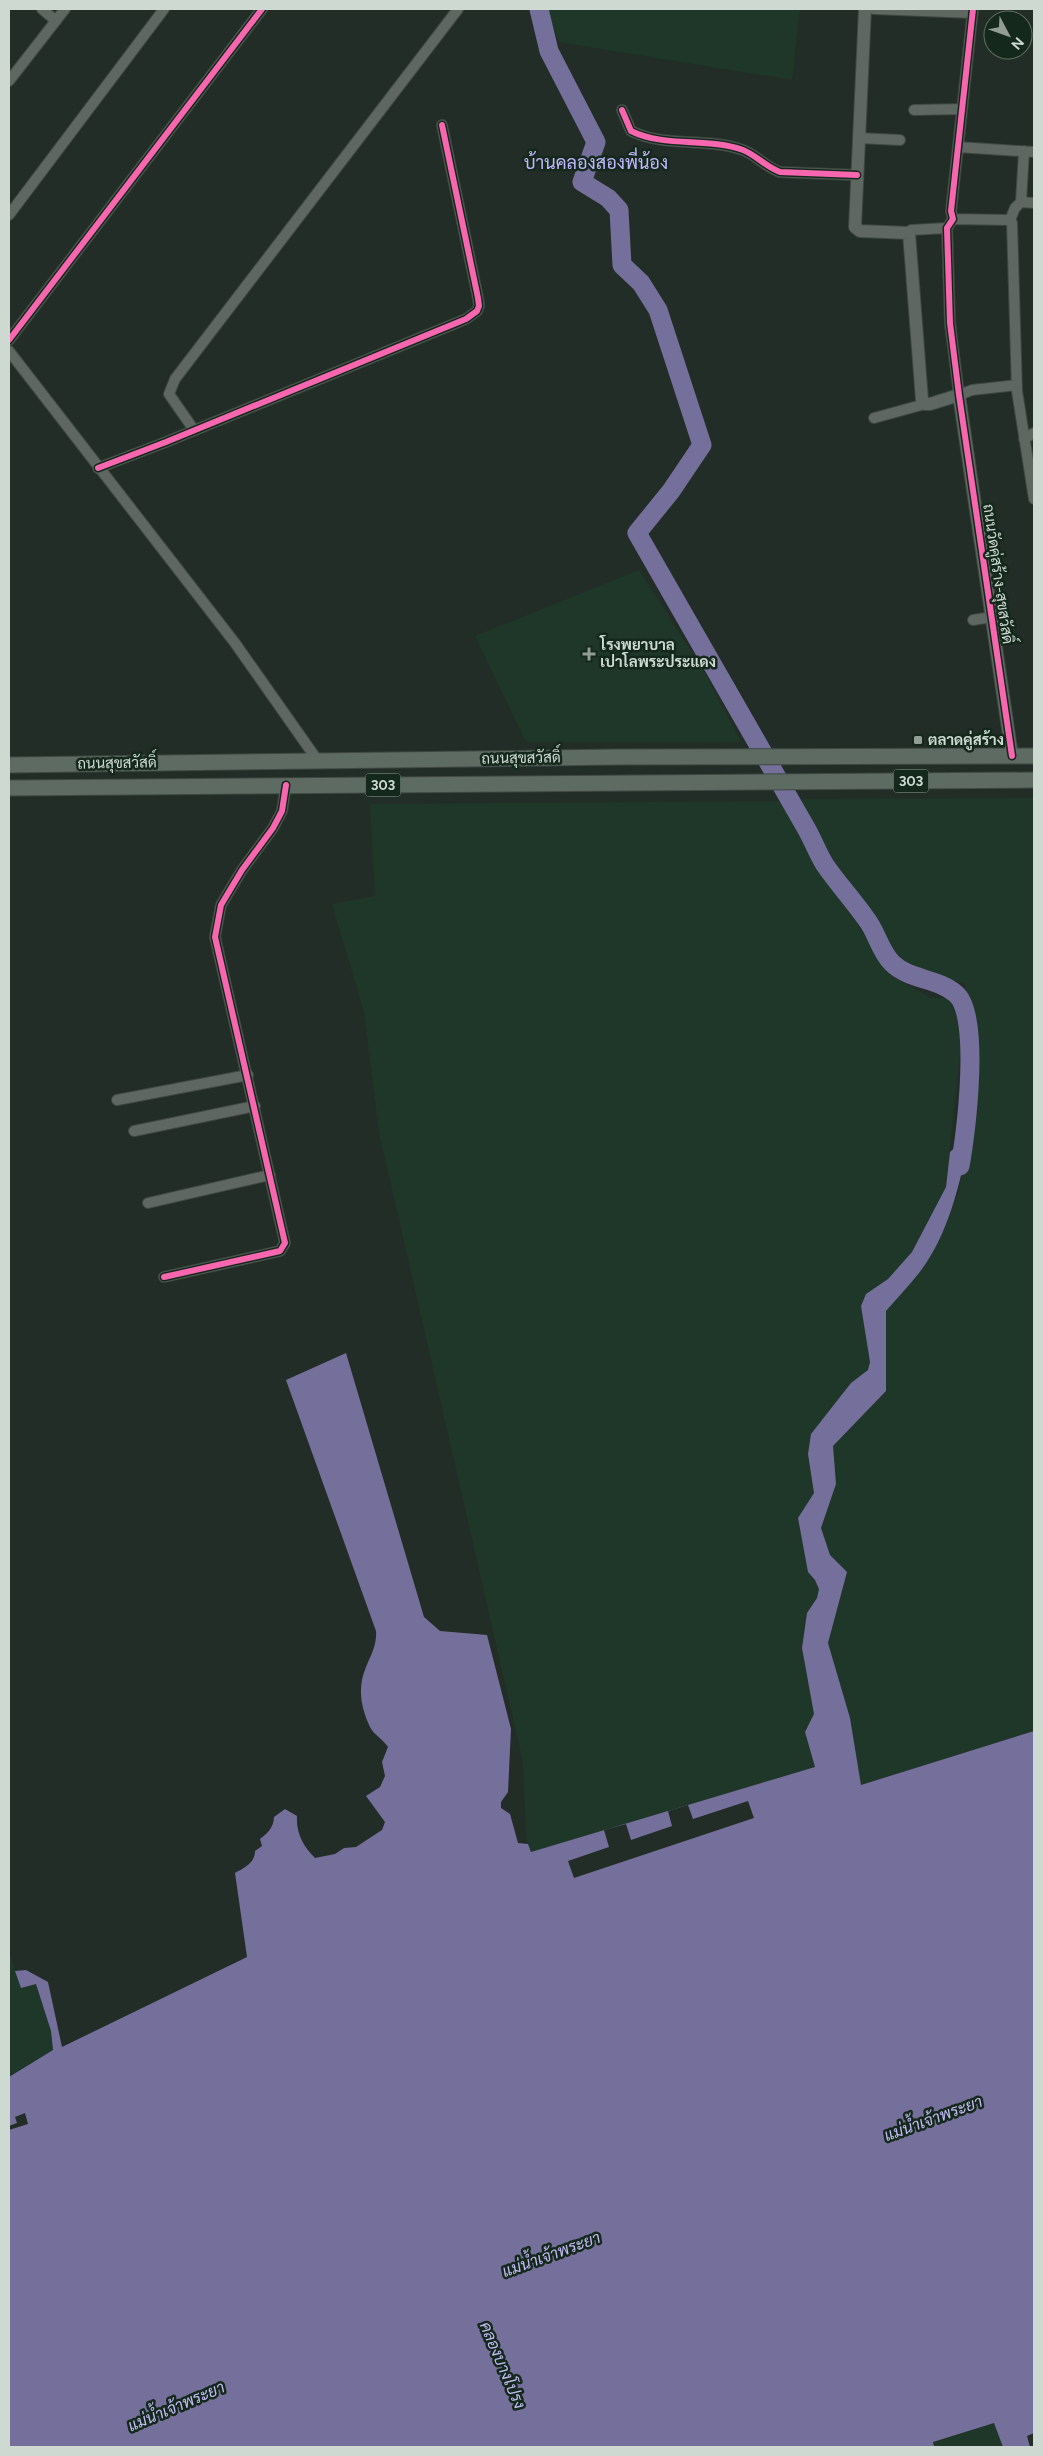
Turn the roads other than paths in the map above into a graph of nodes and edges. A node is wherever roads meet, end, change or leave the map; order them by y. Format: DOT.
graph roads {
  1 [pos="42,9"];
  2 [pos="65,9"];
  3 [pos="164,9"];
  4 [pos="262,9"];
  5 [pos="458,9"];
  6 [pos="865,9"];
  7 [pos="874,9"];
  8 [pos="973,11"];
  9 [pos="56,21"];
  10 [pos="9,80"];
  11 [pos="962,109"];
  12 [pos="622,110"];
  13 [pos="914,110"];
  14 [pos="442,125"];
  15 [pos="859,138"];
  16 [pos="900,140"];
  17 [pos="958,147"];
  18 [pos="1029,152"];
  19 [pos="857,176"];
  20 [pos="1021,202"];
  21 [pos="1034,203"];
  22 [pos="9,214"];
  23 [pos="1010,220"];
  24 [pos="950,224"];
  25 [pos="909,233"];
  26 [pos="9,340"];
  27 [pos="9,352"];
  28 [pos="1017,384"];
  29 [pos="959,395"];
  30 [pos="925,404"];
  31 [pos="874,418"];
  32 [pos="194,430"];
  33 [pos="1034,433"];
  34 [pos="1024,438"];
  35 [pos="98,468"];
  36 [pos="1034,499"];
  37 [pos="992,617"];
  38 [pos="973,620"];
  39 [pos="1012,756"];
  40 [pos="1034,756"];
  41 [pos="318,761"];
  42 [pos="9,765"];
  43 [pos="1034,780"];
  44 [pos="286,785"];
  45 [pos="9,788"];
  46 [pos="248,1075"];
  47 [pos="117,1100"];
  48 [pos="255,1106"];
  49 [pos="134,1130"];
  50 [pos="270,1176"];
  51 [pos="148,1203"];
  52 [pos="164,1277"];
  1 -- 9 [label="street"];
  2 -- 9 [label="street"];
  3 -- 22 [label="street"];
  4 -- 26 [label="street"];
  5 -- 32 [label="street"];
  6 -- 15 [label="street"];
  7 -- 8 [label="street"];
  8 -- 11 [label="street"];
  9 -- 10 [label="street"];
  11 -- 13 [label="street"];
  11 -- 17 [label="street"];
  12 -- 19 [label="street"];
  14 -- 32 [label="street"];
  15 -- 16 [label="street"];
  15 -- 19 [label="street"];
  17 -- 18 [label="street"];
  17 -- 24 [label="street"];
  18 -- 20 [label="street"];
  19 -- 25 [label="street"];
  20 -- 21 [label="street"];
  20 -- 23 [label="street"];
  23 -- 24 [label="street"];
  23 -- 28 [label="street"];
  24 -- 25 [label="street"];
  24 -- 29 [label="street"];
  25 -- 30 [label="street"];
  27 -- 35 [label="street"];
  28 -- 29 [label="street"];
  28 -- 34 [label="street"];
  29 -- 30 [label="street"];
  29 -- 37 [label="street, ถนนวัดคู่สร้าง-สุขสวัสดิ์"];
  30 -- 31 [label="street"];
  32 -- 35 [label="street"];
  33 -- 34 [label="street"];
  34 -- 36 [label="street"];
  35 -- 41 [label="street"];
  37 -- 38 [label="street"];
  37 -- 39 [label="street, ถนนวัดคู่สร้าง-สุขสวัสดิ์"];
  39 -- 40 [label="main road, ถนนสุขสวัสดิ์ / 303"];
  39 -- 41 [label="main road, ถนนสุขสวัสดิ์ / 303"];
  41 -- 42 [label="main road, ถนนสุขสวัสดิ์ / 303"];
  43 -- 44 [label="main road, ถนนสุขสวัสดิ์ / 303"];
  44 -- 45 [label="main road, ถนนสุขสวัสดิ์ / 303"];
  44 -- 46 [label="street"];
  46 -- 47 [label="street"];
  46 -- 48 [label="street"];
  48 -- 49 [label="street"];
  48 -- 50 [label="street"];
  50 -- 51 [label="street"];
  50 -- 52 [label="street"];
}
